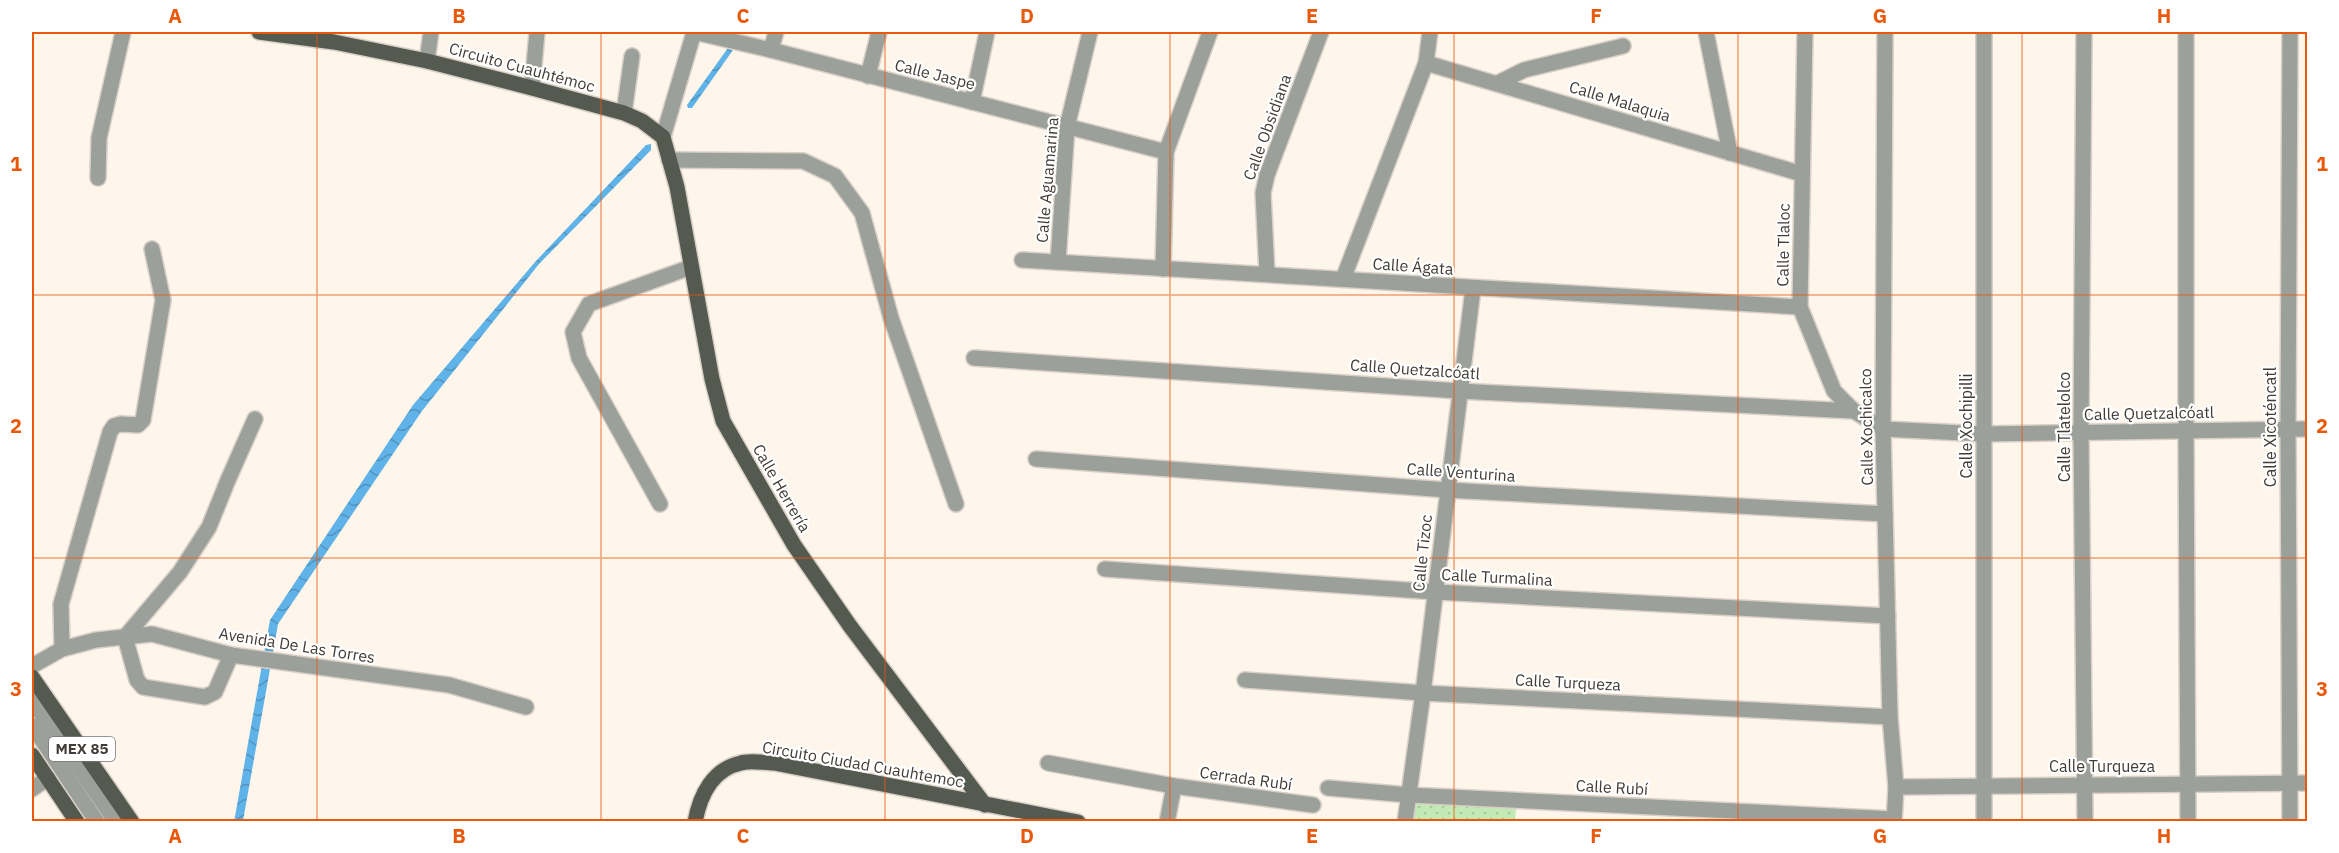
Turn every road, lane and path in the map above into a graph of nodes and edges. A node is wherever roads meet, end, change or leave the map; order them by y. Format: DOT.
graph roads {
  1 [pos="123,32"];
  2 [pos="259,32"];
  3 [pos="431,32"];
  4 [pos="537,32"];
  5 [pos="694,32"];
  6 [pos="776,32"];
  7 [pos="879,32"];
  8 [pos="987,32"];
  9 [pos="1090,32"];
  10 [pos="1210,32"];
  11 [pos="1321,32"];
  12 [pos="1430,32"];
  13 [pos="1706,32"];
  14 [pos="1806,32"];
  15 [pos="1885,32"];
  16 [pos="1984,32"];
  17 [pos="2084,32"];
  18 [pos="2186,32"];
  19 [pos="2290,32"];
  20 [pos="335,37"];
  21 [pos="1623,46"];
  22 [pos="771,50"];
  23 [pos="632,56"];
  24 [pos="427,61"];
  25 [pos="1426,63"];
  26 [pos="868,76"];
  27 [pos="1498,83"];
  28 [pos="532,88"];
  29 [pos="972,102"];
  30 [pos="624,112"];
  31 [pos="1067,127"];
  32 [pos="663,137"];
  33 [pos="1166,152"];
  34 [pos="1730,153"];
  35 [pos="669,160"];
  36 [pos="1802,174"];
  37 [pos="98,178"];
  38 [pos="152,249"];
  39 [pos="1022,260"];
  40 [pos="1058,262"];
  41 [pos="691,267"];
  42 [pos="1163,269"];
  43 [pos="1267,273"];
  44 [pos="1343,279"];
  45 [pos="1473,289"];
  46 [pos="1800,307"];
  47 [pos="974,358"];
  48 [pos="1459,391"];
  49 [pos="1854,411"];
  50 [pos="255,419"];
  51 [pos="1882,429"];
  52 [pos="2288,429"];
  53 [pos="2307,429"];
  54 [pos="2186,431"];
  55 [pos="2081,433"];
  56 [pos="1984,434"];
  57 [pos="1036,459"];
  58 [pos="1447,490"];
  59 [pos="660,504"];
  60 [pos="956,504"];
  61 [pos="1885,514"];
  62 [pos="1105,569"];
  63 [pos="1436,592"];
  64 [pos="1888,616"];
  65 [pos="125,637"];
  66 [pos="62,649"];
  67 [pos="231,655"];
  68 [pos="32,666"];
  69 [pos="32,677"];
  70 [pos="1245,680"];
  71 [pos="1423,693"];
  72 [pos="32,700"];
  73 [pos="526,707"];
  74 [pos="1890,717"];
  75 [pos="32,725"];
  76 [pos="32,755"];
  77 [pos="1048,762"];
  78 [pos="48,778"];
  79 [pos="2291,783"];
  80 [pos="2307,783"];
  81 [pos="2085,784"];
  82 [pos="2188,784"];
  83 [pos="1174,786"];
  84 [pos="1984,786"];
  85 [pos="1896,787"];
  86 [pos="1328,788"];
  87 [pos="32,789"];
  88 [pos="1409,795"];
  89 [pos="985,805"];
  90 [pos="1313,806"];
  91 [pos="1894,820"];
  92 [pos="77,822"];
  93 [pos="97,822"];
  94 [pos="116,822"];
  95 [pos="132,822"];
  96 [pos="695,822"];
  97 [pos="1077,822"];
  98 [pos="1167,822"];
  99 [pos="1405,822"];
  100 [pos="1984,822"];
  101 [pos="2085,822"];
  102 [pos="2188,822"];
  103 [pos="2290,822"];
  1 -- 37 [label="street"];
  2 -- 20 [label="main road, Circuito Cuauhtémoc"];
  3 -- 24 [label="street"];
  4 -- 28 [label="street"];
  5 -- 22 [label="street, Calle Jaspe"];
  5 -- 32 [label="street"];
  6 -- 22 [label="street"];
  7 -- 26 [label="street"];
  8 -- 29 [label="street"];
  9 -- 31 [label="street, Calle Aguamarina"];
  10 -- 33 [label="street"];
  11 -- 43 [label="street, Calle Obsidiana"];
  12 -- 25 [label="street"];
  13 -- 34 [label="street"];
  14 -- 36 [label="street, Calle Tlaloc"];
  15 -- 51 [label="street, Calle Xochicalco"];
  16 -- 56 [label="street, Calle Xochipilli"];
  17 -- 55 [label="street, Calle Tlatelolco"];
  18 -- 54 [label="street"];
  19 -- 52 [label="street, Calle Xicoténcatl"];
  20 -- 24 [label="main road, Circuito Cuauhtémoc"];
  21 -- 27 [label="street"];
  22 -- 26 [label="street, Calle Jaspe"];
  23 -- 30 [label="street"];
  24 -- 28 [label="main road, Circuito Cuauhtémoc"];
  25 -- 27 [label="street, Calle Malaquia"];
  25 -- 44 [label="street"];
  26 -- 29 [label="street, Calle Jaspe"];
  27 -- 34 [label="street, Calle Malaquia"];
  28 -- 30 [label="main road, Circuito Cuauhtémoc"];
  29 -- 31 [label="street, Calle Jaspe"];
  30 -- 32 [label="main road, Circuito Cuauhtémoc"];
  31 -- 33 [label="street, Calle Jaspe"];
  31 -- 40 [label="street, Calle Aguamarina"];
  32 -- 35 [label="main road, Calle Herrería"];
  33 -- 42 [label="street"];
  34 -- 36 [label="street, Calle Malaquia"];
  35 -- 41 [label="main road, Calle Herrería"];
  35 -- 60 [label="street"];
  36 -- 46 [label="street, Calle Tlaloc"];
  38 -- 66 [label="street"];
  39 -- 40 [label="street, Calle Ágata"];
  40 -- 42 [label="street, Calle Ágata"];
  41 -- 59 [label="street"];
  41 -- 89 [label="main road, Calle Herrería"];
  42 -- 43 [label="street, Calle Ágata"];
  43 -- 44 [label="street, Calle Ágata"];
  44 -- 45 [label="street, Calle Ágata"];
  45 -- 46 [label="street, Calle Ágata"];
  45 -- 48 [label="street, Calle Tizoc"];
  46 -- 49 [label="street, Calle Tlaloc"];
  47 -- 48 [label="street, Calle Quetzalcóatl"];
  48 -- 49 [label="street, Calle Quetzalcóatl"];
  48 -- 58 [label="street, Calle Tizoc"];
  49 -- 51 [label="street, Calle Tlaloc"];
  50 -- 65 [label="street"];
  51 -- 56 [label="street, Calle Quetzalcóatl"];
  51 -- 61 [label="street, Calle Xochicalco"];
  52 -- 53 [label="street, Calle Quetzalcóatl"];
  52 -- 54 [label="street, Calle Quetzalcóatl"];
  52 -- 79 [label="street, Calle Xicoténcatl"];
  54 -- 55 [label="street, Calle Quetzalcóatl"];
  54 -- 82 [label="street"];
  55 -- 56 [label="street, Calle Quetzalcóatl"];
  55 -- 81 [label="street, Calle Tlatelolco"];
  56 -- 84 [label="street, Calle Xochipilli"];
  57 -- 58 [label="street, Calle Venturina"];
  58 -- 61 [label="street, Calle Venturina"];
  58 -- 63 [label="street, Calle Tizoc"];
  61 -- 64 [label="street, Calle Xochicalco"];
  62 -- 63 [label="street, Calle Turmalina"];
  63 -- 64 [label="street, Calle Turmalina"];
  63 -- 71 [label="street, Calle Tizoc"];
  64 -- 74 [label="street, Calle Xochicalco"];
  65 -- 66 [label="street, Avenida De Las Torres"];
  65 -- 67 [label="street, Avenida De Las Torres"];
  65 -- 67 [label="street"];
  66 -- 68 [label="street, Avenida De Las Torres"];
  67 -- 73 [label="street, Avenida De Las Torres"];
  69 -- 95 [label="main road, MEX 85"];
  70 -- 71 [label="street, Calle Turqueza"];
  71 -- 74 [label="street, Calle Turqueza"];
  71 -- 88 [label="street, Calle Tizoc"];
  72 -- 94 [label="street"];
  74 -- 85 [label="street, Calle Xochicalco"];
  75 -- 93 [label="street"];
  76 -- 78 [label="main road, MEX 85"];
  77 -- 83 [label="street, Cerrada Rubí"];
  78 -- 87 [label="street"];
  78 -- 92 [label="main road, MEX 85"];
  79 -- 80 [label="street, Calle Turqueza"];
  79 -- 82 [label="street, Calle Turqueza"];
  79 -- 103 [label="street, Calle Xicoténcatl"];
  81 -- 82 [label="street, Calle Turqueza"];
  81 -- 84 [label="street, Calle Turqueza"];
  81 -- 101 [label="street, Calle Tlatelolco"];
  82 -- 102 [label="street"];
  83 -- 90 [label="street, Cerrada Rubí"];
  83 -- 98 [label="street"];
  84 -- 85 [label="street, Calle Turqueza"];
  84 -- 100 [label="street, Calle Xochipilli"];
  85 -- 91 [label="street, Calle Xochicalco"];
  86 -- 88 [label="street, Calle Rubí"];
  88 -- 91 [label="street, Calle Rubí"];
  88 -- 99 [label="street, Calle Tizoc"];
  89 -- 96 [label="main road, Circuito Ciudad Cuauhtemoc"];
  89 -- 97 [label="main road, Circuito Ciudad Cuauhtemoc"];
}
